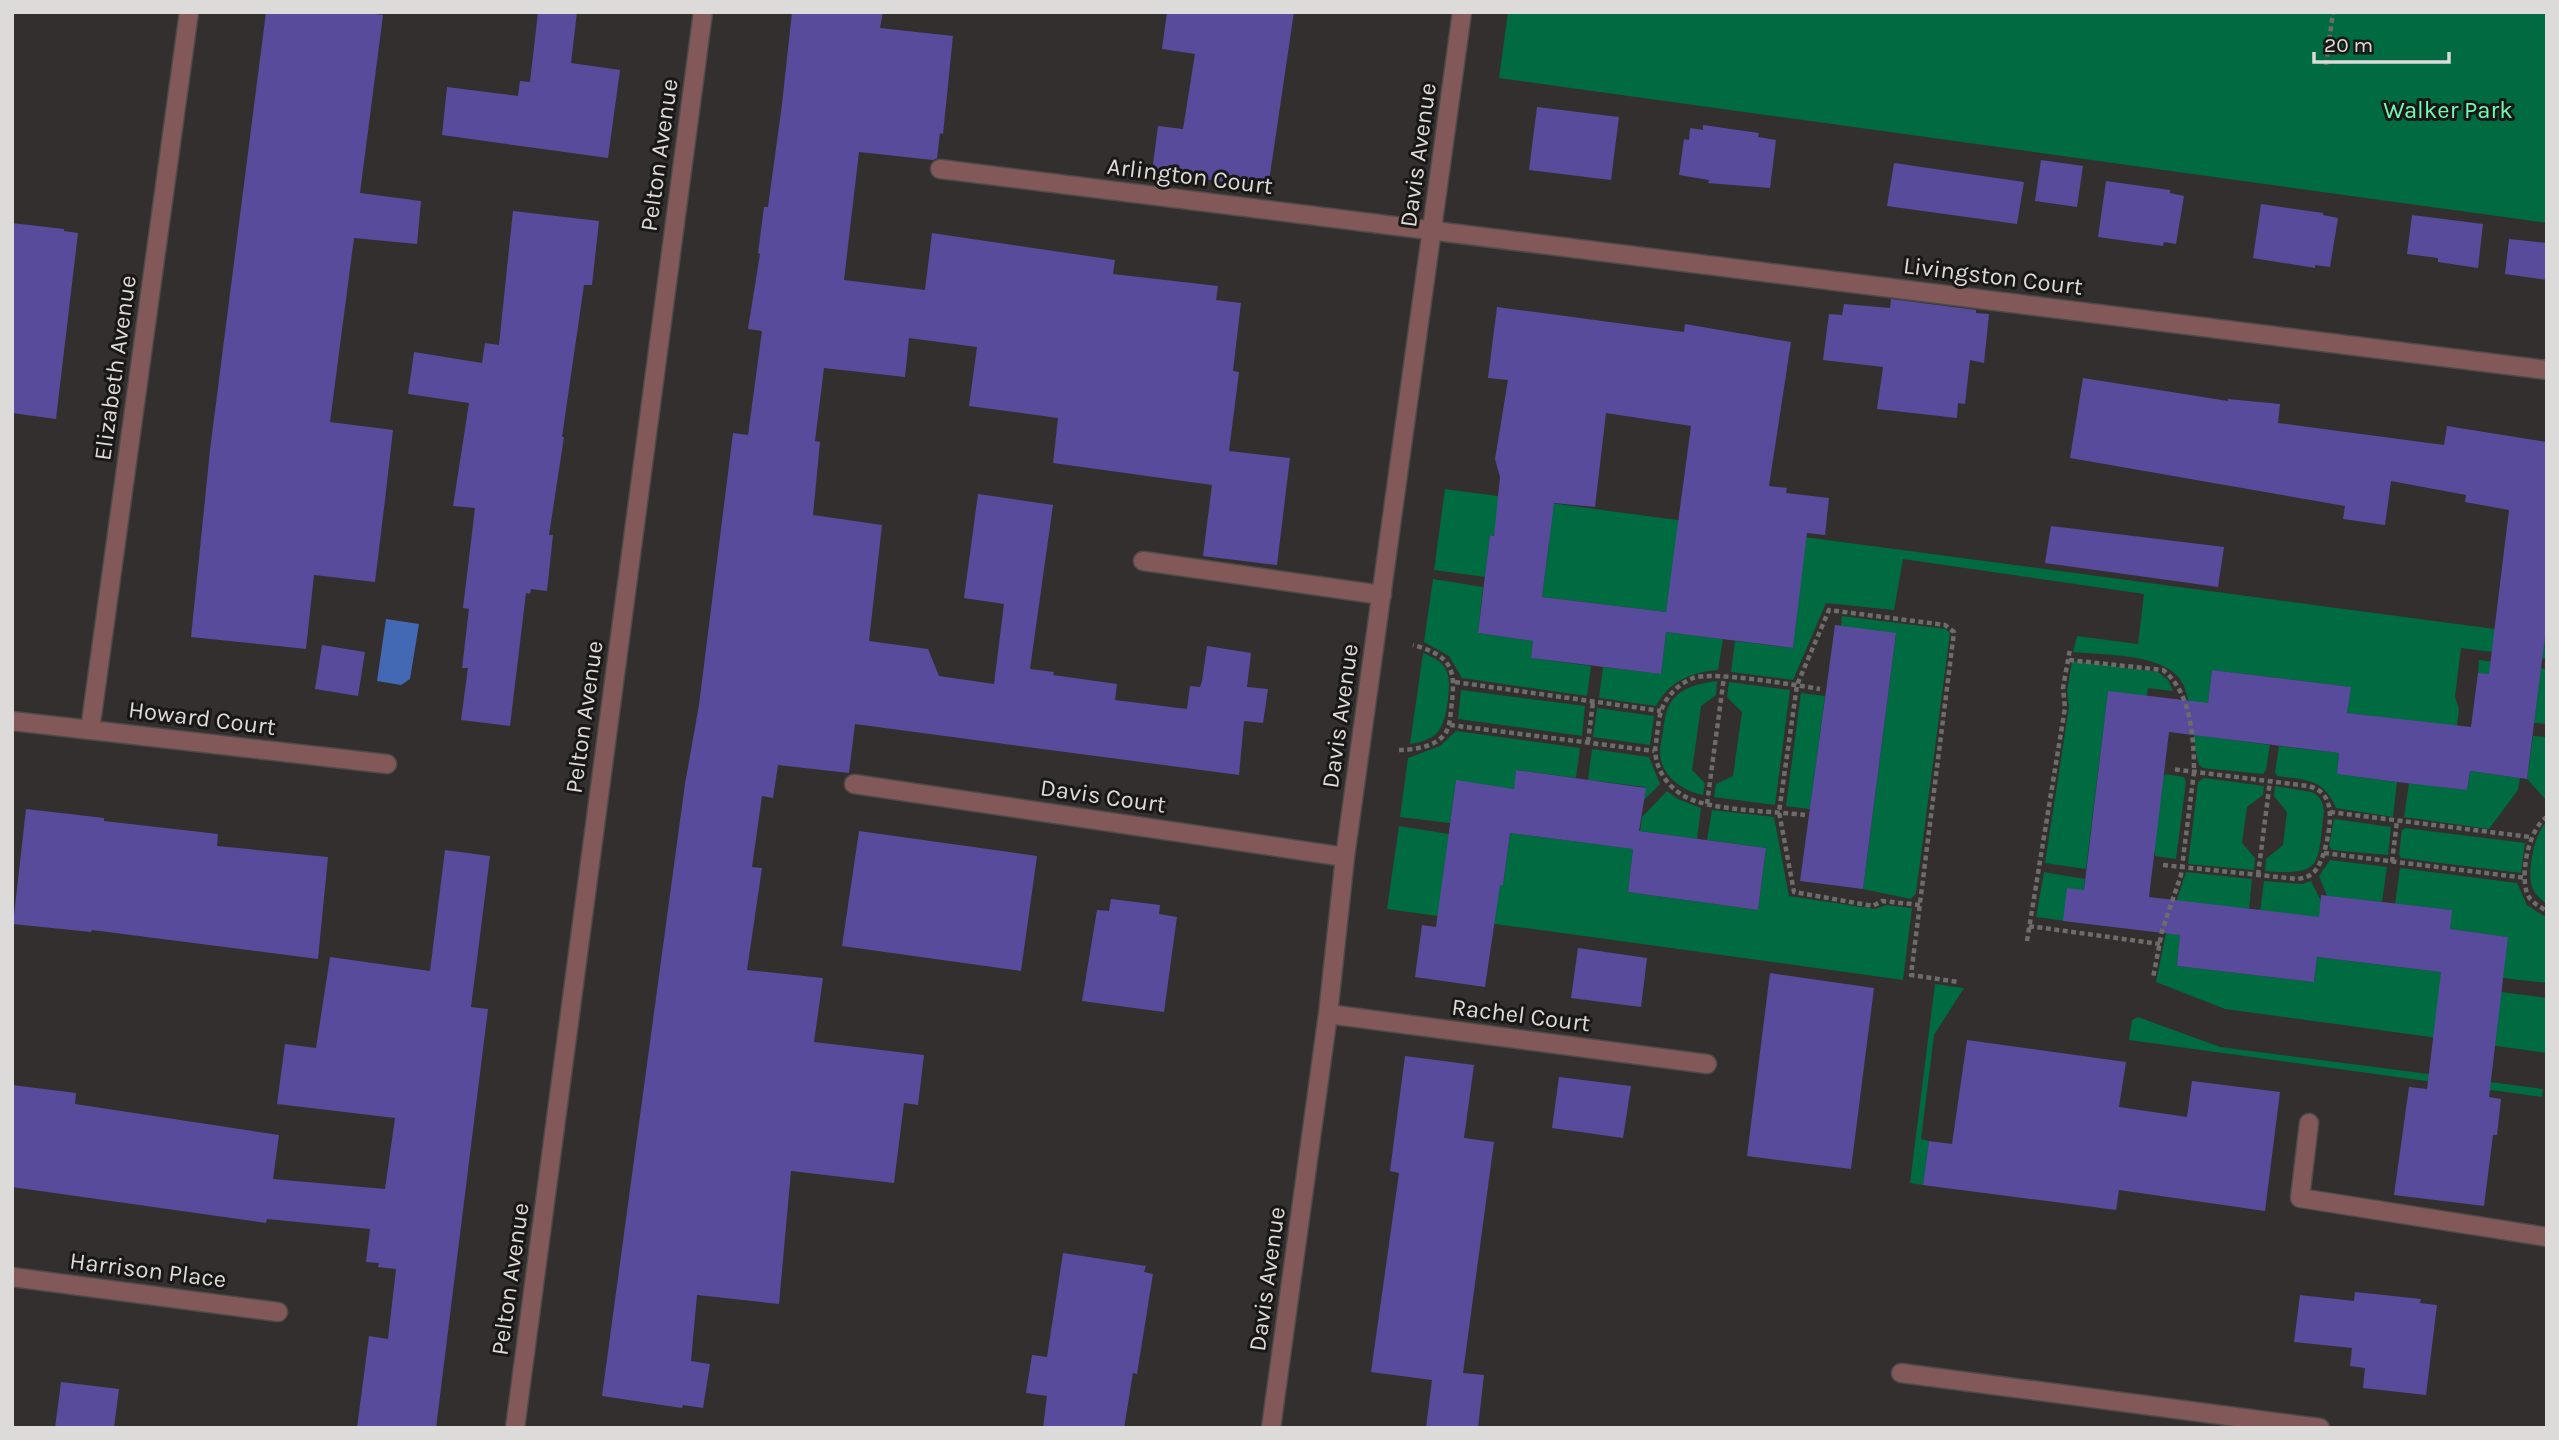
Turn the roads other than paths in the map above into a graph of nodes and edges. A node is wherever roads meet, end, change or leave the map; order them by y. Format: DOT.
graph roads {
  1 [pos="189,12"];
  2 [pos="703,12"];
  3 [pos="1462,12"];
  4 [pos="940,169"];
  5 [pos="1433,231"];
  6 [pos="2547,370"];
  7 [pos="1143,561"];
  8 [pos="1382,595"];
  9 [pos="12,721"];
  10 [pos="90,730"];
  11 [pos="387,764"];
  12 [pos="854,784"];
  13 [pos="1345,857"];
  14 [pos="1328,1014"];
  15 [pos="1707,1064"];
  16 [pos="2309,1123"];
  17 [pos="2547,1237"];
  18 [pos="12,1277"];
  19 [pos="278,1312"];
  20 [pos="1901,1373"];
  21 [pos="515,1428"];
  22 [pos="1271,1428"];
  23 [pos="2320,1428"];
  1 -- 10 [label="street, Elizabeth Avenue"];
  2 -- 21 [label="street, Pelton Avenue"];
  3 -- 5 [label="street, Davis Avenue"];
  4 -- 5 [label="street, Arlington Court"];
  5 -- 6 [label="street, Livingston Court"];
  5 -- 8 [label="street, Davis Avenue"];
  7 -- 8 [label="street"];
  8 -- 13 [label="street, Davis Avenue"];
  9 -- 10 [label="street, Howard Court"];
  10 -- 11 [label="street, Howard Court"];
  12 -- 13 [label="street, Davis Court"];
  13 -- 14 [label="street, Davis Avenue"];
  14 -- 15 [label="street, Rachel Court"];
  14 -- 22 [label="street, Davis Avenue"];
  16 -- 17 [label="street"];
  18 -- 19 [label="street, Harrison Place"];
  20 -- 23 [label="street"];
}
